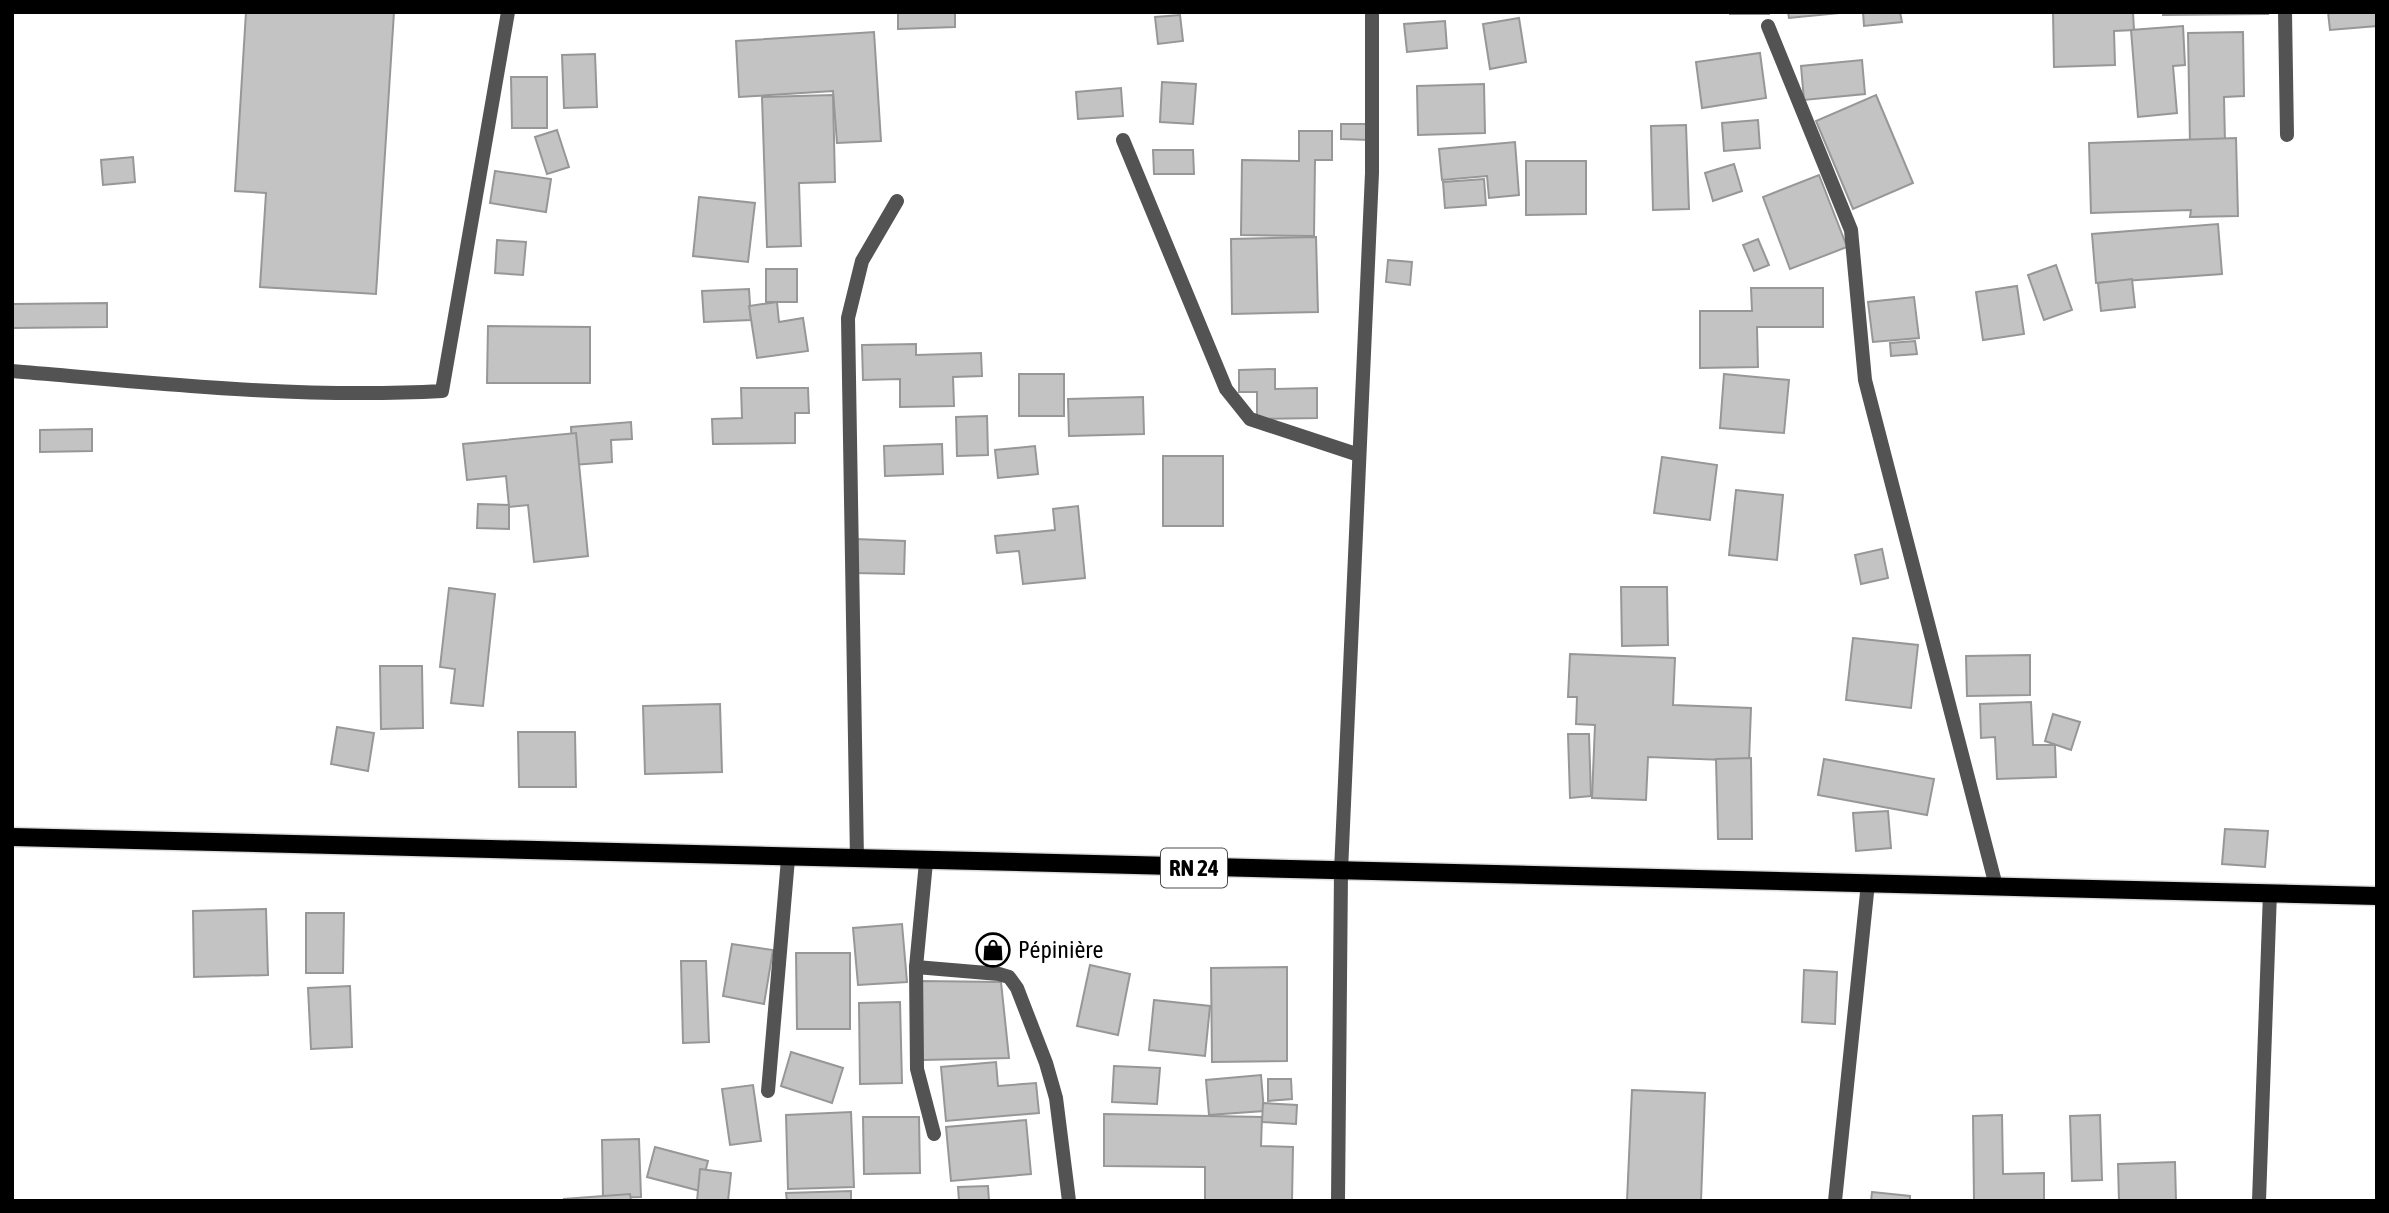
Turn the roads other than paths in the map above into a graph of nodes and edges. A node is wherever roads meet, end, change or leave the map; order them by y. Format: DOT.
graph roads {
  1 [pos="508,12"];
  2 [pos="1372,12"];
  3 [pos="2285,12"];
  4 [pos="1768,26"];
  5 [pos="2287,135"];
  6 [pos="1124,140"];
  7 [pos="897,201"];
  8 [pos="12,371"];
  9 [pos="1359,455"];
  10 [pos="12,837"];
  11 [pos="788,859"];
  12 [pos="858,860"];
  13 [pos="926,862"];
  14 [pos="1341,871"];
  15 [pos="1868,883"];
  16 [pos="1996,886"];
  17 [pos="2270,892"];
  18 [pos="2377,896"];
  19 [pos="916,967"];
  20 [pos="768,1091"];
  21 [pos="934,1134"];
  22 [pos="1069,1201"];
  23 [pos="1338,1201"];
  24 [pos="1835,1201"];
  25 [pos="2259,1201"];
  1 -- 8 [label="street"];
  2 -- 9 [label="street"];
  3 -- 5 [label="street"];
  4 -- 16 [label="street"];
  6 -- 9 [label="street"];
  7 -- 12 [label="street"];
  9 -- 14 [label="street"];
  10 -- 11 [label="main road, RN 24"];
  11 -- 12 [label="main road, RN 24"];
  11 -- 20 [label="street"];
  12 -- 13 [label="main road, RN 24"];
  13 -- 14 [label="main road, RN 24"];
  13 -- 19 [label="street"];
  14 -- 15 [label="main road, RN 24"];
  14 -- 23 [label="street"];
  15 -- 16 [label="main road, RN 24"];
  15 -- 24 [label="street"];
  16 -- 17 [label="main road, RN 24"];
  17 -- 18 [label="main road, RN 24"];
  17 -- 25 [label="street"];
  19 -- 21 [label="street"];
  19 -- 22 [label="street"];
}
